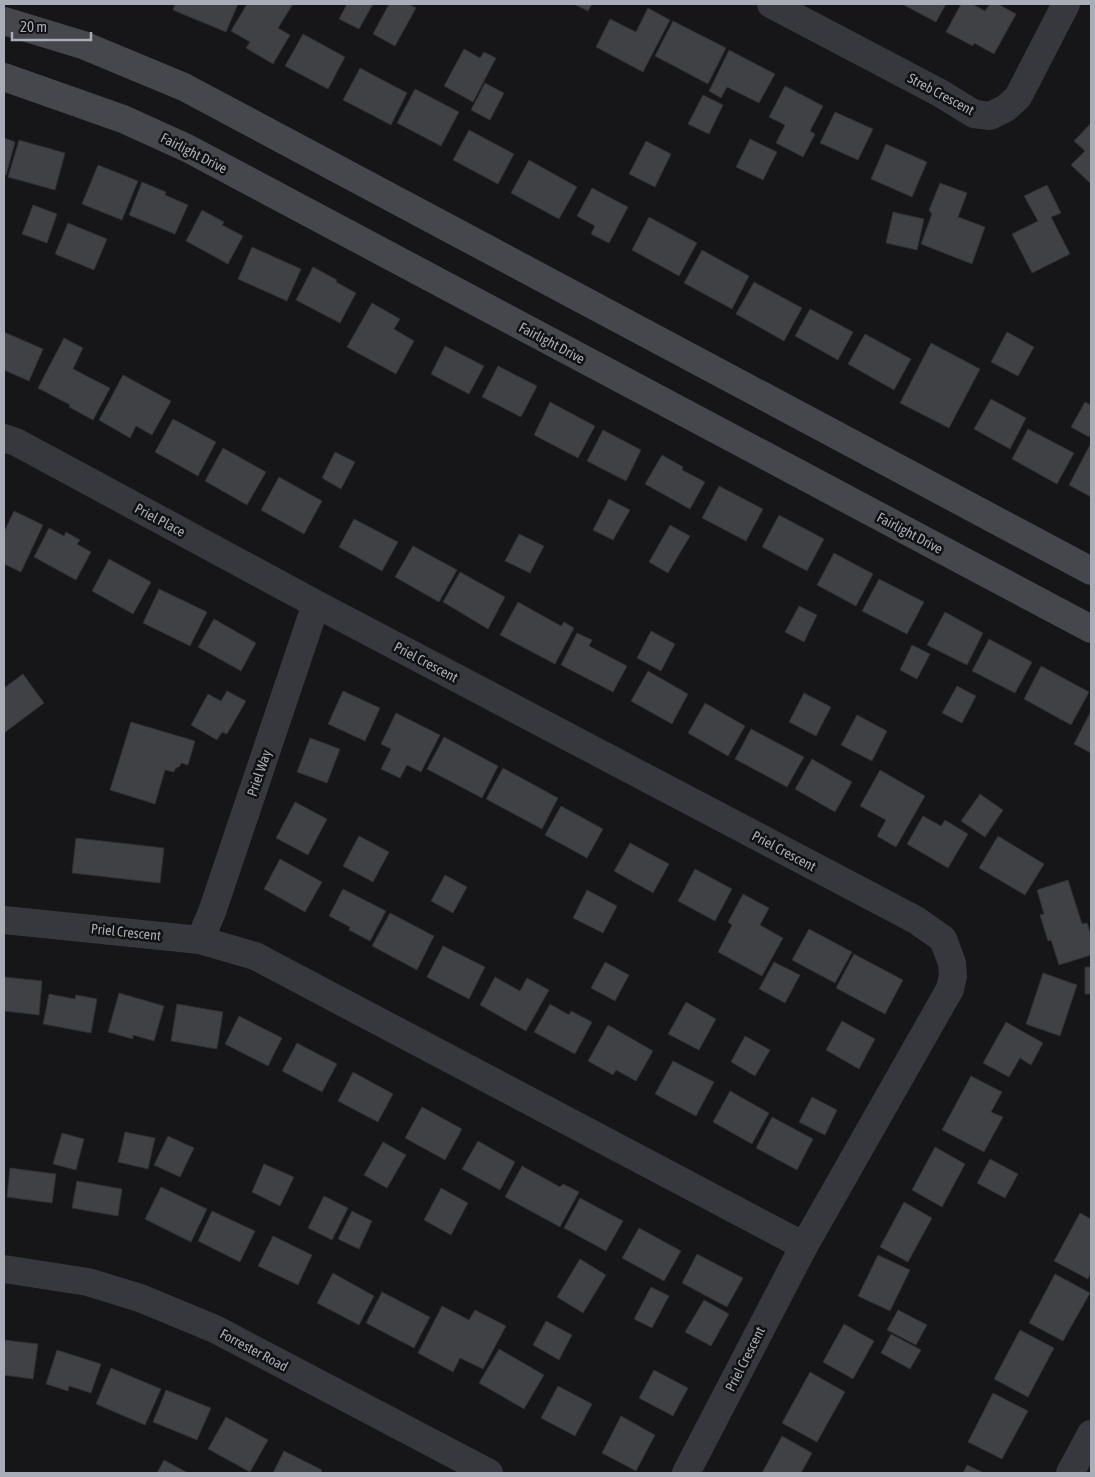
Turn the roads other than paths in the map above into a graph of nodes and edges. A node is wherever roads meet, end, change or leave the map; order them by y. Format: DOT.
graph roads {
  1 [pos="771,4"];
  2 [pos="1066,4"];
  3 [pos="4,21"];
  4 [pos="4,77"];
  5 [pos="4,438"];
  6 [pos="1091,571"];
  7 [pos="316,604"];
  8 [pos="1091,629"];
  9 [pos="4,920"];
  10 [pos="200,940"];
  11 [pos="804,1246"];
  12 [pos="4,1270"];
  13 [pos="1091,1434"];
  14 [pos="489,1473"];
  15 [pos="686,1473"];
  16 [pos="1070,1473"];
  1 -- 2 [label="street, Streb Crescent"];
  3 -- 6 [label="main road"];
  4 -- 8 [label="main road, Fairlight Drive"];
  5 -- 7 [label="street, Priel Place"];
  7 -- 10 [label="street, Priel Way"];
  7 -- 11 [label="street, Priel Crescent"];
  9 -- 10 [label="street, Priel Crescent"];
  10 -- 11 [label="street, Priel Crescent"];
  11 -- 15 [label="street, Priel Crescent"];
  12 -- 14 [label="street, Forrester Road"];
  13 -- 16 [label="street"];
}
